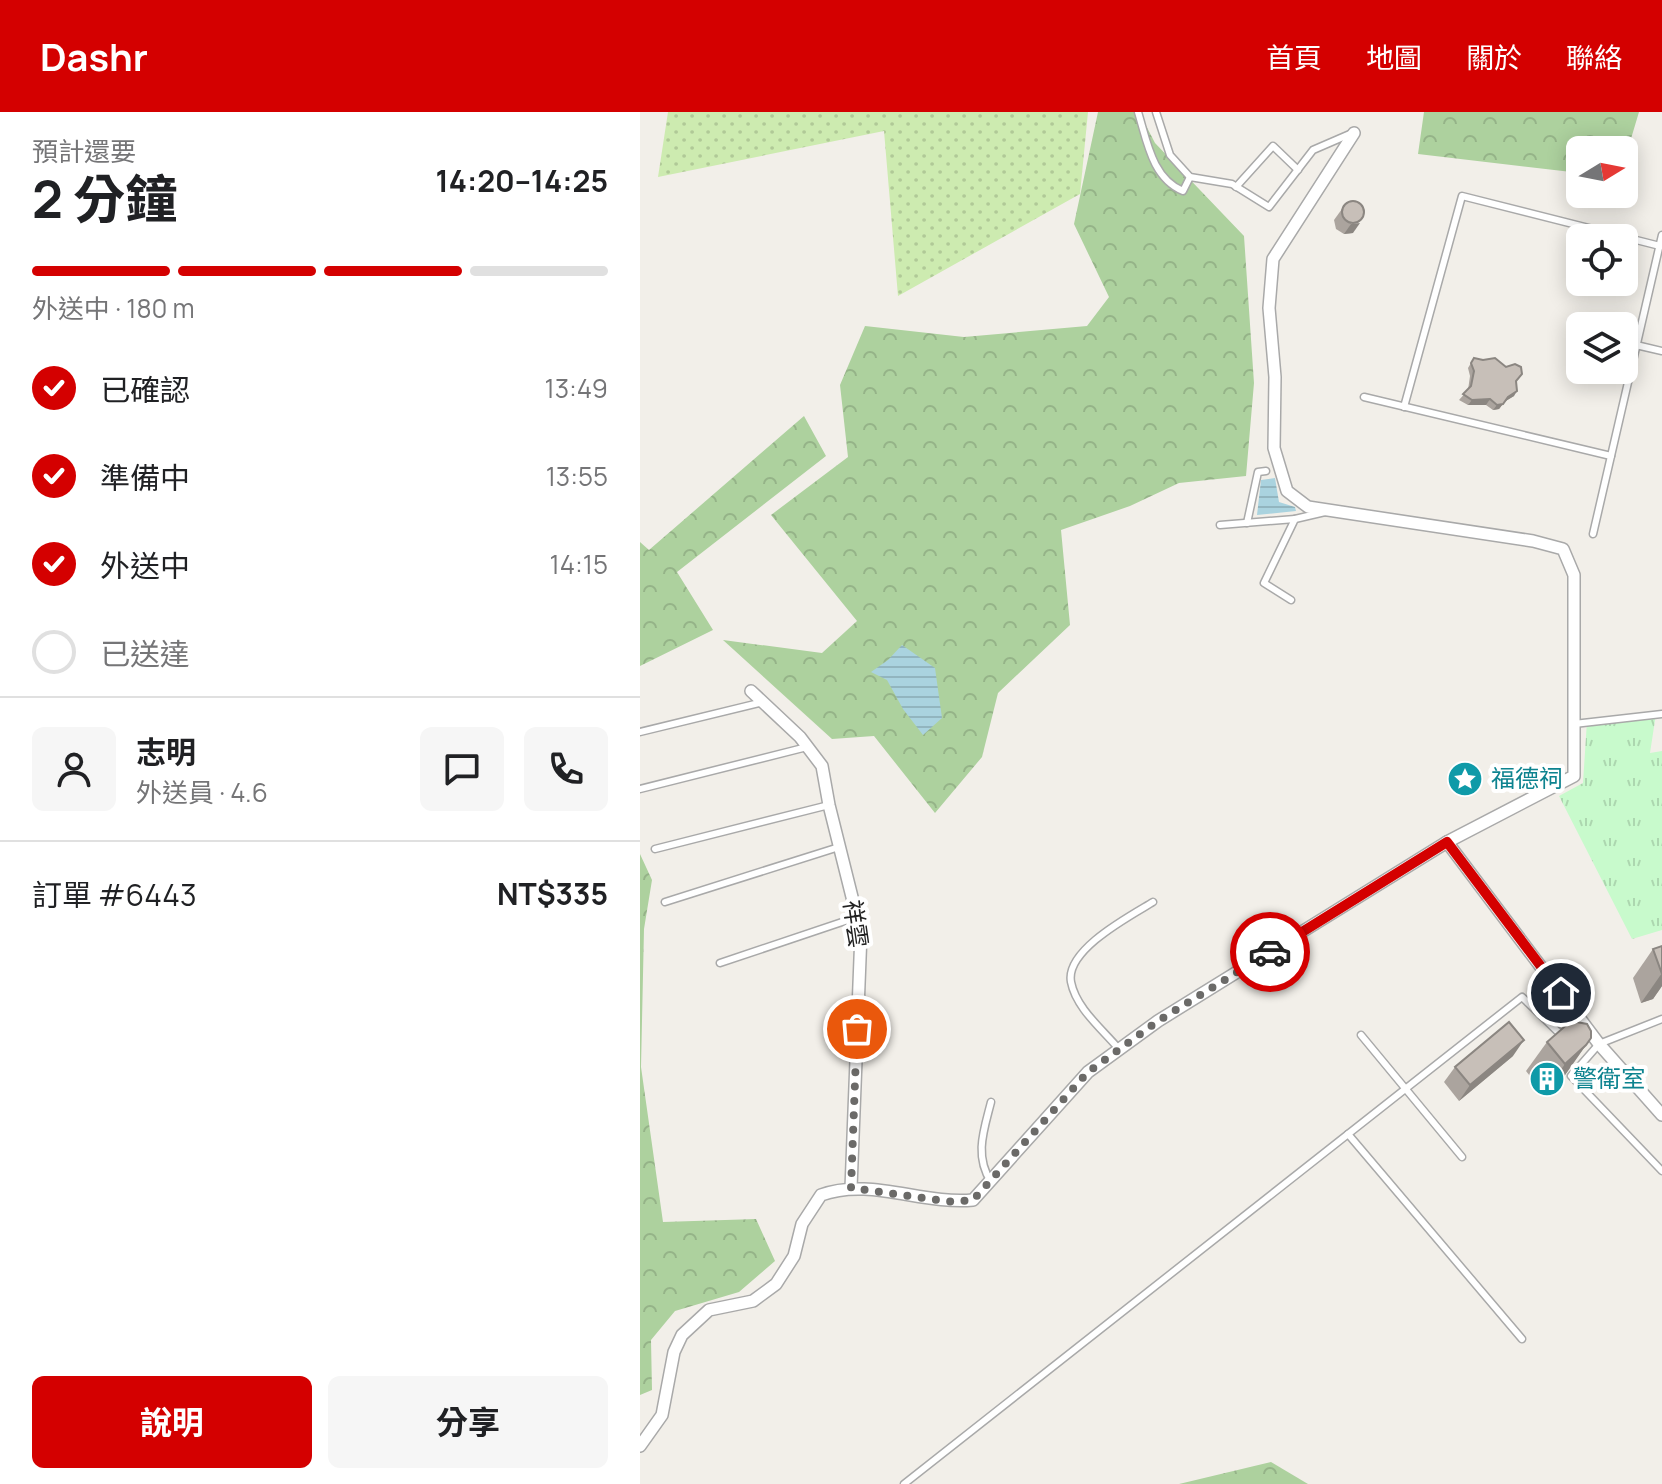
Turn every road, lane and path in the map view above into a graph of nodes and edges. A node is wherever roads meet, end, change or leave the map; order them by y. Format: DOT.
graph roads {
  1 [pos="1138,112"];
  2 [pos="1156,112"];
  3 [pos="1354,133"];
  4 [pos="1298,170"];
  5 [pos="1190,177"];
  6 [pos="1236,187"];
  7 [pos="1662,235"];
  8 [pos="1660,246"];
  9 [pos="1638,337"];
  10 [pos="1638,345"];
  11 [pos="1662,351"];
  12 [pos="1627,384"];
  13 [pos="1364,397"];
  14 [pos="1404,407"];
  15 [pos="1611,456"];
  16 [pos="1266,471"];
  17 [pos="1333,511"];
  18 [pos="1295,519"];
  19 [pos="1247,523"];
  20 [pos="1220,525"];
  21 [pos="1593,534"];
  22 [pos="1291,600"];
  23 [pos="751,691"];
  24 [pos="763,702"];
  25 [pos="1662,714"];
  26 [pos="1574,724"];
  27 [pos="640,732"];
  28 [pos="808,747"];
  29 [pos="640,789"];
  30 [pos="829,805"];
  31 [pos="1447,842"];
  32 [pos="839,847"];
  33 [pos="655,849"];
  34 [pos="665,902"];
  35 [pos="1153,902"];
  36 [pos="857,917"];
  37 [pos="720,963"];
  38 [pos="1662,1019"];
  39 [pos="1361,1035"];
  40 [pos="1571,1036"];
  41 [pos="1585,1040"];
  42 [pos="1599,1044"];
  43 [pos="1118,1048"];
  44 [pos="1406,1089"];
  45 [pos="991,1102"];
  46 [pos="1662,1115"];
  47 [pos="1348,1134"];
  48 [pos="1462,1157"];
  49 [pos="1662,1171"];
  50 [pos="991,1182"];
  51 [pos="851,1188"];
  52 [pos="1522,1339"];
  53 [pos="640,1446"];
  54 [pos="904,1484"];
  1 -- 5 [label="lane"];
  2 -- 5 [label="lane"];
  3 -- 4 [label="lane"];
  3 -- 17 [label="street"];
  4 -- 6 [label="lane"];
  4 -- 6 [label="lane"];
  5 -- 6 [label="lane"];
  7 -- 8 [label="lane"];
  8 -- 9 [label="lane"];
  8 -- 14 [label="lane"];
  10 -- 11 [label="lane"];
  12 -- 15 [label="lane"];
  13 -- 14 [label="lane"];
  14 -- 15 [label="lane"];
  15 -- 21 [label="lane"];
  16 -- 19 [label="lane"];
  17 -- 18 [label="lane"];
  17 -- 26 [label="street"];
  18 -- 19 [label="lane"];
  18 -- 22 [label="lane"];
  19 -- 20 [label="lane"];
  23 -- 24 [label="street, 祥雲"];
  24 -- 27 [label="lane"];
  24 -- 28 [label="street, 祥雲"];
  25 -- 26 [label="lane"];
  26 -- 31 [label="street"];
  28 -- 29 [label="lane"];
  28 -- 30 [label="street, 祥雲"];
  30 -- 32 [label="street, 祥雲"];
  30 -- 33 [label="lane"];
  31 -- 42 [label="street"];
  31 -- 43 [label="street"];
  32 -- 34 [label="lane"];
  32 -- 36 [label="street, 祥雲"];
  35 -- 43 [label="lane"];
  36 -- 37 [label="lane"];
  36 -- 51 [label="street, 祥雲"];
  38 -- 42 [label="lane"];
  39 -- 44 [label="lane"];
  40 -- 44 [label="lane"];
  41 -- 42 [label="lane"];
  42 -- 46 [label="street"];
  42 -- 49 [label="lane"];
  43 -- 50 [label="street"];
  44 -- 47 [label="lane"];
  44 -- 48 [label="lane"];
  45 -- 50 [label="lane"];
  47 -- 52 [label="lane"];
  47 -- 54 [label="lane"];
  50 -- 51 [label="street"];
  51 -- 53 [label="street"];
}
